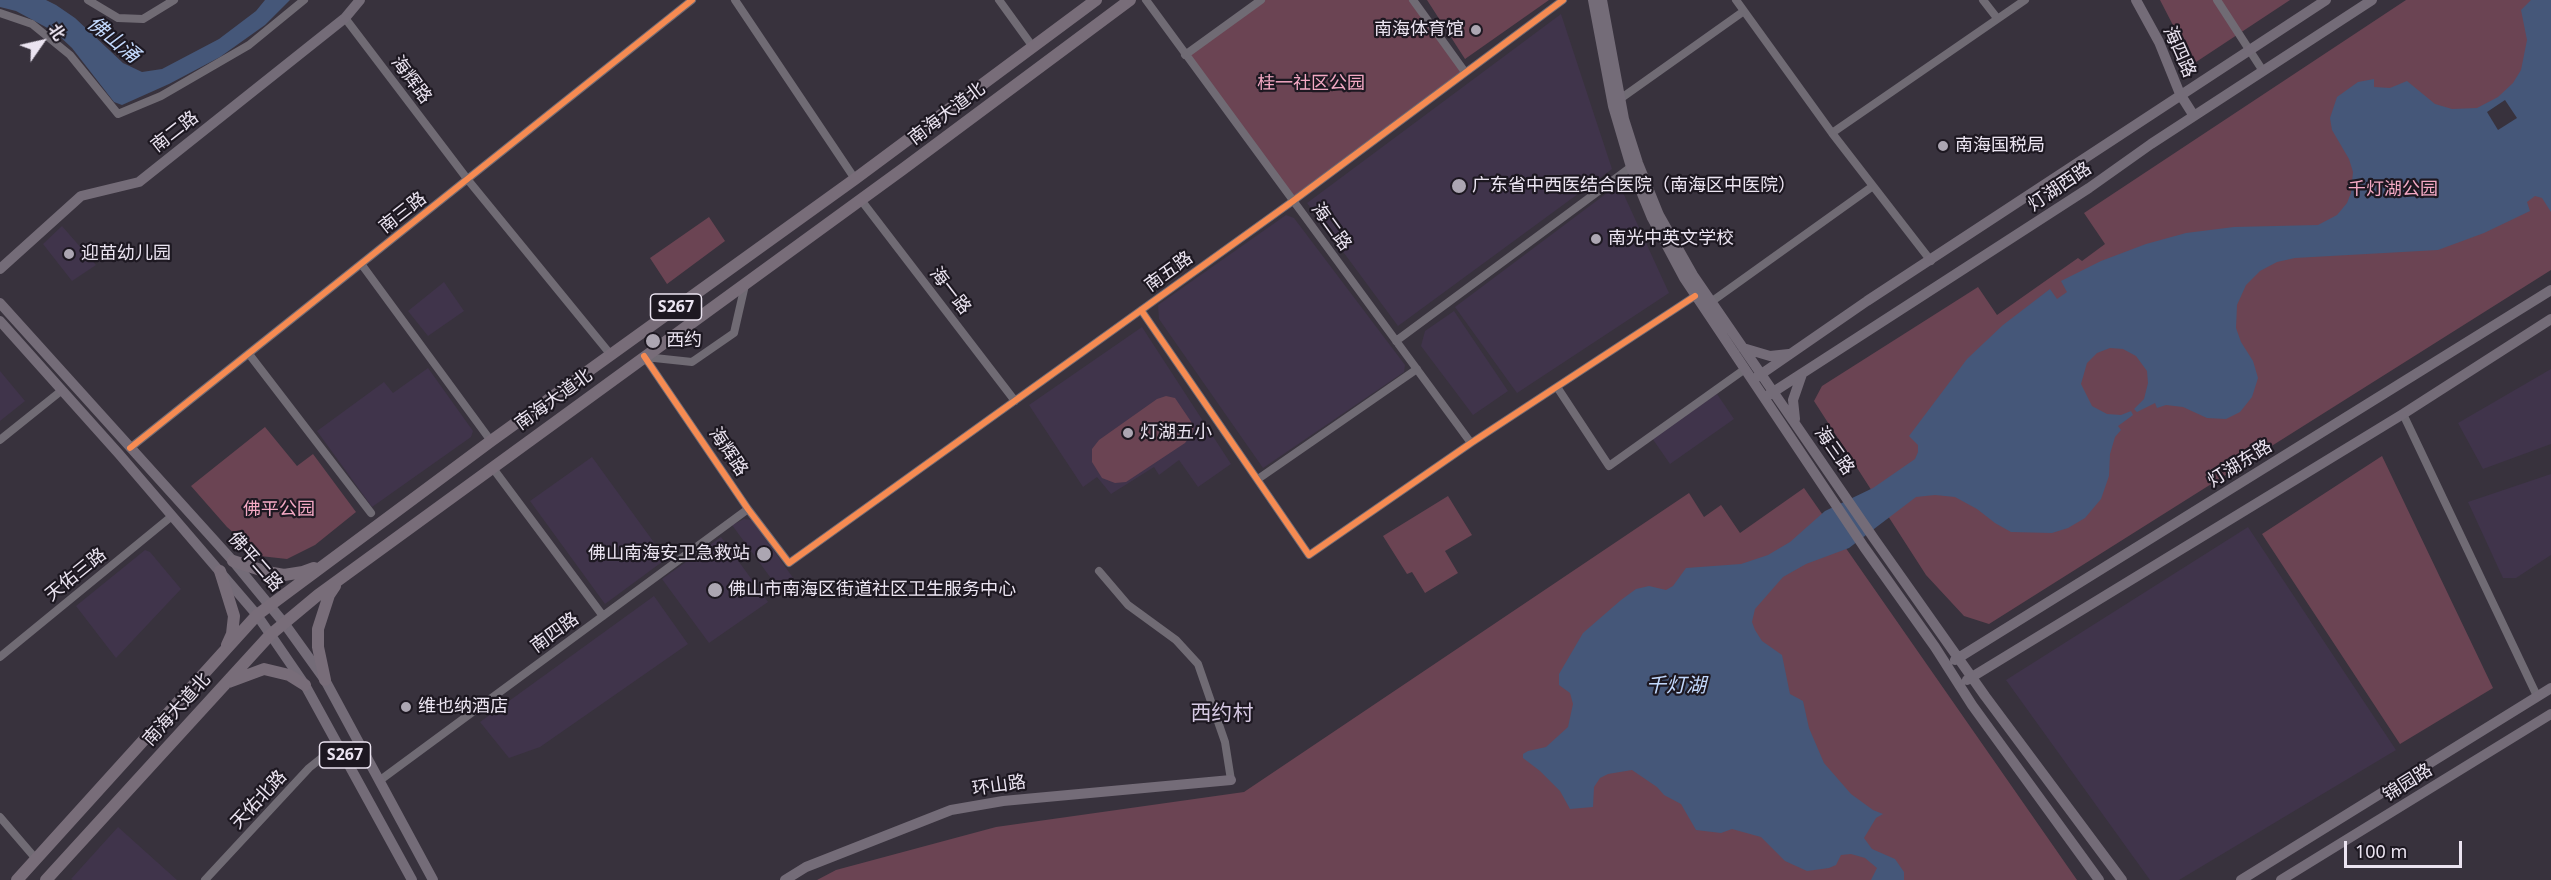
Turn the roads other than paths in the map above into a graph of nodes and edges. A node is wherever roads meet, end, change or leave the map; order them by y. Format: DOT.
graph roads {
  1 [pos="88,0"];
  2 [pos="174,0"];
  3 [pos="304,0"];
  4 [pos="360,0"];
  5 [pos="692,0"];
  6 [pos="735,0"];
  7 [pos="999,0"];
  8 [pos="1096,0"];
  9 [pos="1130,0"];
  10 [pos="1146,0"];
  11 [pos="1261,0"];
  12 [pos="1413,0"];
  13 [pos="1563,0"];
  14 [pos="1593,0"];
  15 [pos="1602,0"];
  16 [pos="1736,0"];
  17 [pos="1983,0"];
  18 [pos="2025,0"];
  19 [pos="2136,0"];
  20 [pos="2217,0"];
  21 [pos="2325,0"];
  22 [pos="2372,0"];
  23 [pos="1744,11"];
  24 [pos="0,13"];
  25 [pos="345,18"];
  26 [pos="1997,18"];
  27 [pos="1033,47"];
  28 [pos="2249,50"];
  29 [pos="1185,55"];
  30 [pos="2263,71"];
  31 [pos="1465,72"];
  32 [pos="2180,94"];
  33 [pos="1620,99"];
  34 [pos="2194,116"];
  35 [pos="1832,133"];
  36 [pos="1631,167"];
  37 [pos="855,179"];
  38 [pos="468,180"];
  39 [pos="1873,186"];
  40 [pos="861,200"];
  41 [pos="1293,201"];
  42 [pos="1931,261"];
  43 [pos="362,265"];
  44 [pos="0,268"];
  45 [pos="746,282"];
  46 [pos="2551,290"];
  47 [pos="1695,296"];
  48 [pos="1711,302"];
  49 [pos="0,303"];
  50 [pos="1142,310"];
  51 [pos="2551,319"];
  52 [pos="0,321"];
  53 [pos="1396,341"];
  54 [pos="1743,348"];
  55 [pos="249,354"];
  56 [pos="1790,354"];
  57 [pos="611,355"];
  58 [pos="644,356"];
  59 [pos="1417,369"];
  60 [pos="1744,369"];
  61 [pos="1802,374"];
  62 [pos="1757,377"];
  63 [pos="1557,387"];
  64 [pos="61,391"];
  65 [pos="1769,395"];
  66 [pos="1015,401"];
  67 [pos="2403,414"];
  68 [pos="1796,425"];
  69 [pos="0,440"];
  70 [pos="491,441"];
  71 [pos="1471,443"];
  72 [pos="130,448"];
  73 [pos="492,467"];
  74 [pos="1258,479"];
  75 [pos="748,509"];
  76 [pos="371,513"];
  77 [pos="172,516"];
  78 [pos="233,561"];
  79 [pos="329,561"];
  80 [pos="789,563"];
  81 [pos="220,571"];
  82 [pos="1099,571"];
  83 [pos="341,578"];
  84 [pos="270,605"];
  85 [pos="257,615"];
  86 [pos="603,616"];
  87 [pos="284,623"];
  88 [pos="270,635"];
  89 [pos="223,655"];
  90 [pos="0,657"];
  91 [pos="1958,657"];
  92 [pos="1947,665"];
  93 [pos="1972,677"];
  94 [pos="325,680"];
  95 [pos="225,684"];
  96 [pos="305,685"];
  97 [pos="1959,685"];
  98 [pos="2551,688"];
  99 [pos="2537,696"];
  100 [pos="2551,714"];
  101 [pos="339,744"];
  102 [pos="379,780"];
  103 [pos="1231,780"];
  104 [pos="0,816"];
  105 [pos="36,859"];
  106 [pos="51,878"];
  107 [pos="17,880"];
  108 [pos="205,880"];
  109 [pos="412,880"];
  110 [pos="433,880"];
  111 [pos="785,880"];
  112 [pos="2099,880"];
  113 [pos="2122,880"];
  114 [pos="2241,880"];
  115 [pos="2282,880"];
  1 -- 2 [label="street"];
  3 -- 24 [label="street"];
  4 -- 25 [label="main road, 南二路"];
  5 -- 38 [label="street, 南三路"];
  6 -- 37 [label="street"];
  7 -- 27 [label="street"];
  8 -- 27 [label="highway, 南海大道北 / S267"];
  9 -- 40 [label="highway, 南海大道北 / S267"];
  10 -- 29 [label="street, 海二路"];
  11 -- 29 [label="street"];
  12 -- 31 [label="street"];
  13 -- 31 [label="street, 南五路"];
  14 -- 36 [label="main road, 海三路"];
  15 -- 33 [label="main road, 海三路"];
  16 -- 23 [label="street"];
  17 -- 26 [label="street"];
  18 -- 26 [label="street"];
  19 -- 32 [label="main road, 海四路"];
  20 -- 28 [label="street"];
  21 -- 28 [label="main road, 灯湖西路"];
  22 -- 30 [label="main road, 灯湖西路"];
  23 -- 33 [label="street"];
  23 -- 35 [label="street"];
  25 -- 38 [label="street, 海辉路"];
  25 -- 44 [label="main road, 南二路"];
  26 -- 35 [label="street"];
  27 -- 37 [label="highway, 南海大道北 / S267"];
  28 -- 30 [label="street"];
  28 -- 32 [label="main road, 灯湖西路"];
  29 -- 41 [label="street, 海二路"];
  30 -- 34 [label="main road, 灯湖西路"];
  31 -- 41 [label="street, 南五路"];
  32 -- 34 [label="main road, 海四路"];
  32 -- 42 [label="main road, 灯湖西路"];
  33 -- 48 [label="main road, 海三路"];
  34 -- 61 [label="main road, 灯湖西路"];
  35 -- 39 [label="street"];
  36 -- 47 [label="main road, 海三路"];
  36 -- 53 [label="street"];
  37 -- 57 [label="highway, 南海大道北 / S267"];
  38 -- 43 [label="street, 南三路"];
  38 -- 57 [label="street, 海辉路"];
  39 -- 42 [label="street"];
  39 -- 48 [label="street"];
  40 -- 45 [label="highway, 南海大道北 / S267"];
  40 -- 66 [label="street, 海一路"];
  41 -- 50 [label="street, 南五路"];
  41 -- 53 [label="street, 海二路"];
  42 -- 56 [label="main road, 灯湖西路"];
  43 -- 55 [label="street, 南三路"];
  43 -- 70 [label="street"];
  45 -- 58 [label="highway, 南海大道北 / S267"];
  45 -- 58 [label="street"];
  46 -- 91 [label="main road, 灯湖东路"];
  47 -- 60 [label="main road, 海三路"];
  47 -- 63 [label="street"];
  48 -- 54 [label="main road, 海三路"];
  49 -- 72 [label="main road, 佛平二路"];
  50 -- 66 [label="street, 南五路"];
  50 -- 74 [label="street"];
  51 -- 67 [label="main road"];
  52 -- 64 [label="main road, 佛平二路"];
  53 -- 59 [label="street, 海二路"];
  54 -- 56 [label="main road"];
  54 -- 62 [label="main road, 海三路"];
  55 -- 72 [label="street, 南三路"];
  55 -- 76 [label="street"];
  56 -- 62 [label="main road, 灯湖西路"];
  57 -- 70 [label="highway, 南海大道北 / S267"];
  58 -- 73 [label="highway, 南海大道北 / S267"];
  58 -- 75 [label="street, 海辉路"];
  59 -- 71 [label="street, 海二路"];
  59 -- 74 [label="street"];
  60 -- 62 [label="main road, 海三路"];
  60 -- 63 [label="street"];
  61 -- 65 [label="main road, 灯湖西路"];
  61 -- 68 [label="main road"];
  62 -- 65 [label="main road, 海三路"];
  63 -- 71 [label="street"];
  64 -- 69 [label="street"];
  64 -- 77 [label="main road, 佛平二路"];
  65 -- 68 [label="main road, 海三路"];
  65 -- 92 [label="main road, 海三路"];
  66 -- 80 [label="street, 南五路"];
  67 -- 93 [label="main road"];
  67 -- 99 [label="street"];
  68 -- 91 [label="main road, 海三路"];
  70 -- 79 [label="highway, 南海大道北 / S267"];
  71 -- 74 [label="street"];
  72 -- 78 [label="main road, 佛平二路"];
  73 -- 83 [label="highway, 南海大道北 / S267"];
  73 -- 86 [label="street"];
  75 -- 80 [label="street, 海辉路"];
  75 -- 86 [label="street, 南四路"];
  77 -- 81 [label="main road, 佛平二路"];
  77 -- 90 [label="street, 天佑三路"];
  78 -- 79 [label="highway"];
  78 -- 84 [label="main road, 佛平二路"];
  79 -- 84 [label="highway, 南海大道北 / S267"];
  81 -- 85 [label="main road, 佛平二路"];
  81 -- 89 [label="highway"];
  82 -- 103 [label="street"];
  83 -- 87 [label="highway, 南海大道北 / S267"];
  83 -- 94 [label="highway"];
  84 -- 85 [label="highway, 南海大道北 / S267"];
  84 -- 87 [label="main road, 佛平二路"];
  85 -- 88 [label="main road, 佛平二路 / S267"];
  85 -- 89 [label="highway, 南海大道北"];
  86 -- 102 [label="street, 南四路"];
  87 -- 88 [label="highway, 南海大道北 / S267"];
  87 -- 94 [label="main road, 佛平二路"];
  88 -- 95 [label="highway, 南海大道北"];
  88 -- 96 [label="main road, 佛平二路 / S267"];
  89 -- 105 [label="highway, 南海大道北"];
  91 -- 92 [label="main road, 灯湖东路"];
  91 -- 93 [label="main road, 海三路"];
  92 -- 97 [label="main road, 海三路"];
  93 -- 97 [label="main road"];
  93 -- 113 [label="main road, 海三路"];
  94 -- 102 [label="main road, 佛平二路"];
  95 -- 96 [label="highway"];
  95 -- 106 [label="highway, 南海大道北"];
  96 -- 101 [label="main road, 佛平二路 / S267"];
  97 -- 112 [label="main road, 海三路"];
  98 -- 99 [label="main road"];
  99 -- 114 [label="main road"];
  100 -- 115 [label="main road, 锦园路"];
  101 -- 108 [label="street, 天佑北路"];
  101 -- 109 [label="main road, 佛平二路 / S267"];
  102 -- 110 [label="main road, 佛平二路"];
  103 -- 111 [label="main road, 环山路"];
  104 -- 105 [label="street"];
  105 -- 107 [label="highway, 南海大道北"];
}
